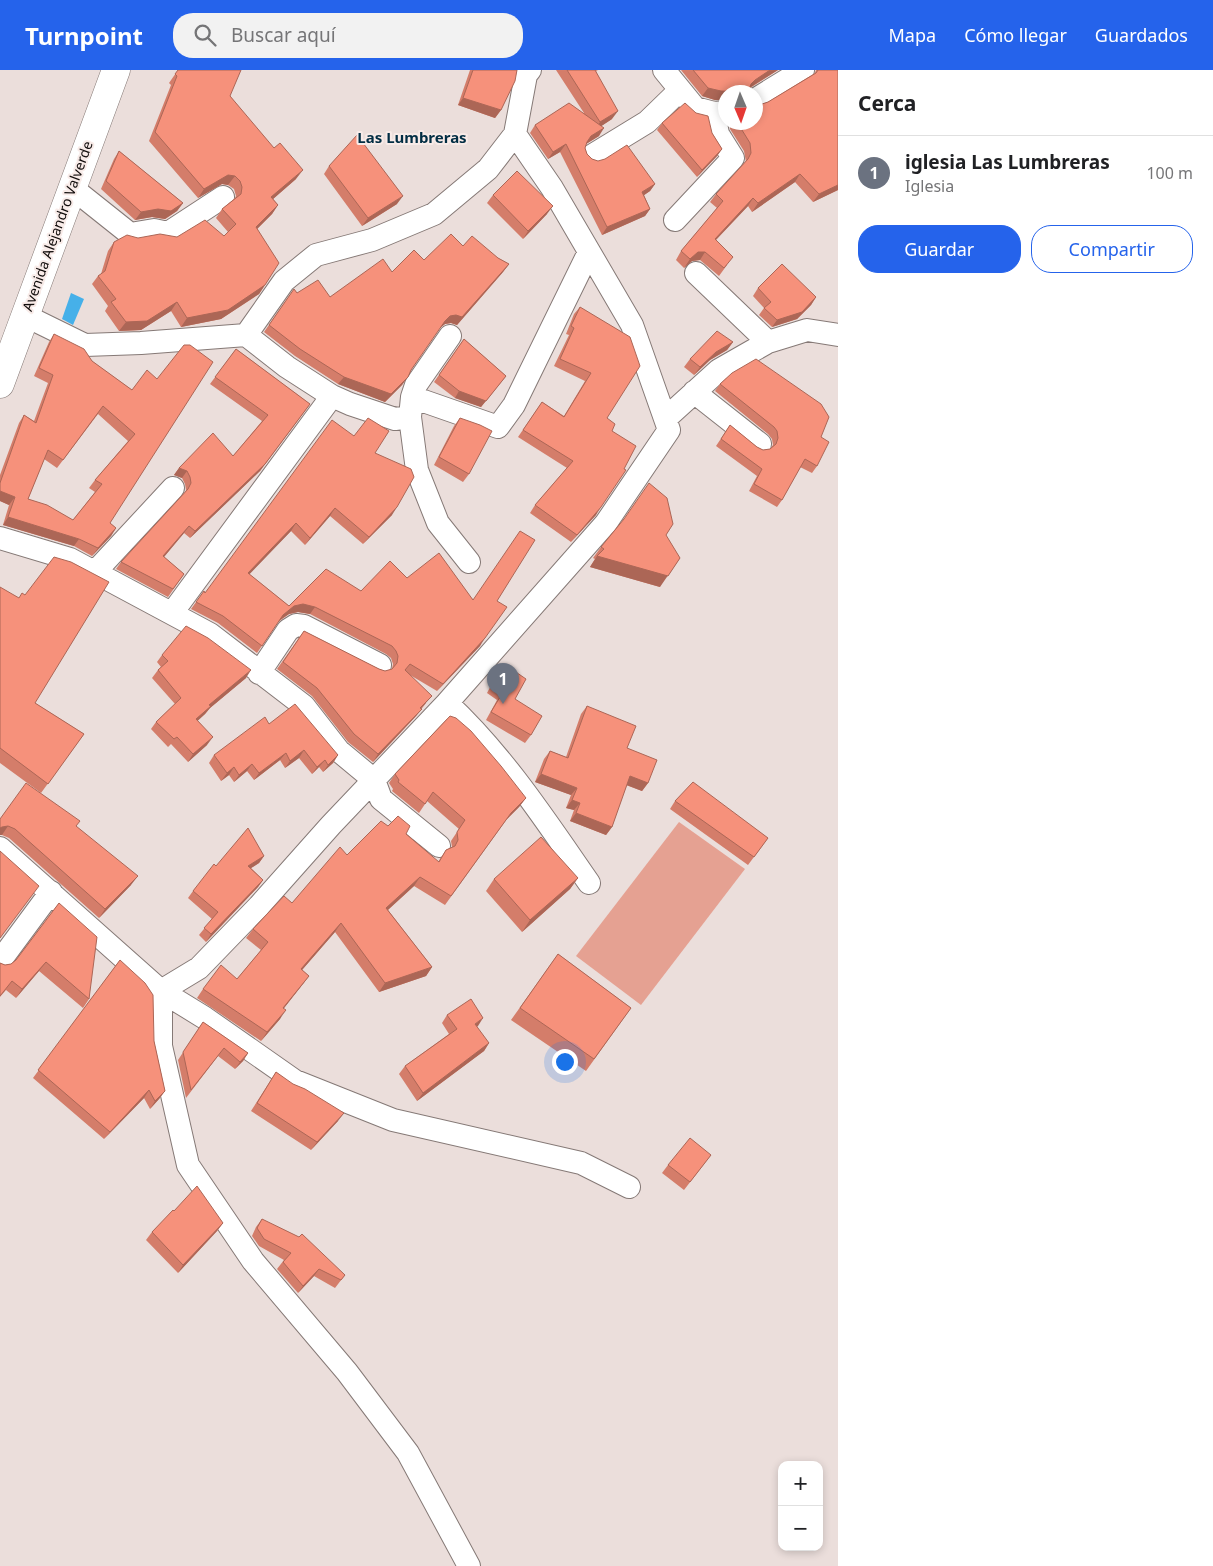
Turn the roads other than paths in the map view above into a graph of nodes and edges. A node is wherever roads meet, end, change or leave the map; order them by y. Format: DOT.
graph roads {
  1 [pos="116,70"];
  2 [pos="530,70"];
  3 [pos="664,70"];
  4 [pos="803,70"];
  5 [pos="680,90"];
  6 [pos="763,95"];
  7 [pos="718,112"];
  8 [pos="718,130"];
  9 [pos="514,134"];
  10 [pos="593,155"];
  11 [pos="71,187"];
  12 [pos="223,197"];
  13 [pos="674,220"];
  14 [pos="589,252"];
  15 [pos="696,273"];
  16 [pos="24,315"];
  17 [pos="246,335"];
  18 [pos="450,336"];
  19 [pos="838,336"];
  20 [pos="768,342"];
  21 [pos="0,384"];
  22 [pos="694,392"];
  23 [pos="332,396"];
  24 [pos="411,407"];
  25 [pos="665,419"];
  26 [pos="760,444"];
  27 [pos="172,488"];
  28 [pos="0,538"];
  29 [pos="469,562"];
  30 [pos="95,572"];
  31 [pos="172,613"];
  32 [pos="380,665"];
  33 [pos="259,673"];
  34 [pos="447,703"];
  35 [pos="374,780"];
  36 [pos="439,846"];
  37 [pos="0,848"];
  38 [pos="589,883"];
  39 [pos="51,892"];
  40 [pos="0,960"];
  41 [pos="161,991"];
  42 [pos="629,1187"];
  43 [pos="469,1566"];
  1 -- 11 [label="main road, Avenida Alejandro Valverde"];
  2 -- 9 [label="street"];
  3 -- 5 [label="street"];
  4 -- 6 [label="street"];
  5 -- 7 [label="street"];
  5 -- 10 [label="street"];
  8 -- 13 [label="street"];
  9 -- 14 [label="street"];
  9 -- 17 [label="street"];
  11 -- 12 [label="street"];
  11 -- 16 [label="main road, Avenida Alejandro Valverde"];
  14 -- 24 [label="street"];
  14 -- 25 [label="street"];
  15 -- 20 [label="street"];
  16 -- 17 [label="street"];
  16 -- 21 [label="main road, Avenida Alejandro Valverde"];
  17 -- 23 [label="street"];
  18 -- 24 [label="street"];
  19 -- 20 [label="street"];
  20 -- 22 [label="street"];
  22 -- 25 [label="street"];
  22 -- 26 [label="street"];
  23 -- 24 [label="street"];
  23 -- 31 [label="street"];
  24 -- 29 [label="street"];
  25 -- 34 [label="street"];
  27 -- 30 [label="street"];
  28 -- 30 [label="street"];
  30 -- 31 [label="street"];
  31 -- 33 [label="street"];
  32 -- 33 [label="street"];
  33 -- 35 [label="street"];
  34 -- 35 [label="street"];
  34 -- 38 [label="street"];
  35 -- 36 [label="street"];
  35 -- 41 [label="street"];
  37 -- 39 [label="street"];
  39 -- 40 [label="street"];
  39 -- 41 [label="street"];
  41 -- 42 [label="street"];
  41 -- 43 [label="street"];
}
